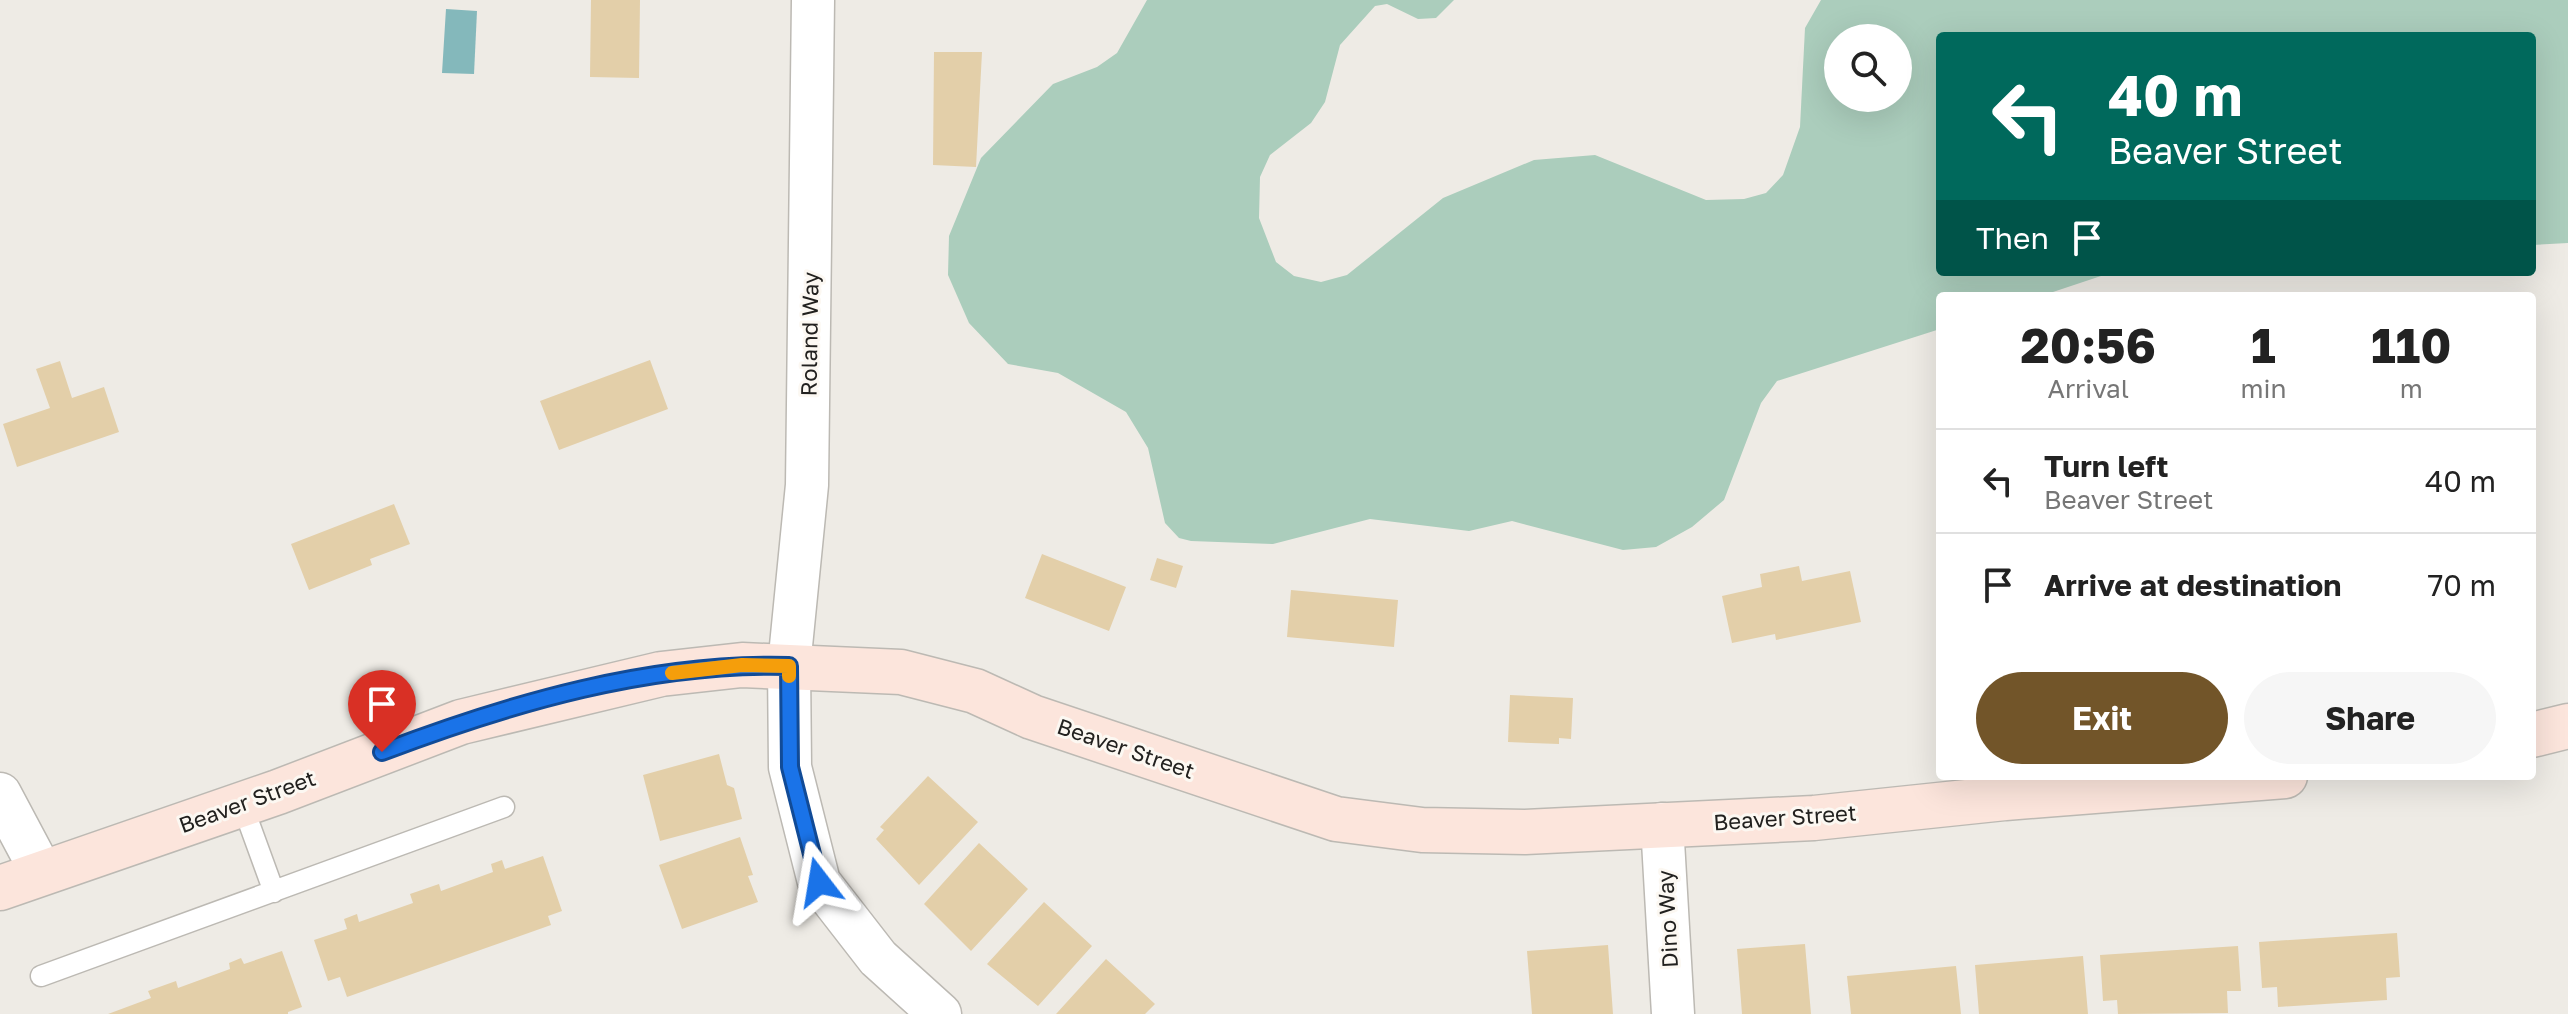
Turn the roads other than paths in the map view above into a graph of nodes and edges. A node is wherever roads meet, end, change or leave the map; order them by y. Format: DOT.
graph roads {
  1 [pos="813,0"];
  2 [pos="789,666"];
  3 [pos="2568,726"];
  4 [pos="2536,734"];
  5 [pos="2234,780"];
  6 [pos="0,794"];
  7 [pos="242,804"];
  8 [pos="504,807"];
  9 [pos="1662,824"];
  10 [pos="42,873"];
  11 [pos="0,888"];
  12 [pos="274,892"];
  13 [pos="41,976"];
  14 [pos="940,1014"];
  15 [pos="1673,1014"];
  1 -- 2 [label="street, Roland Way"];
  2 -- 7 [label="street, Beaver Street"];
  2 -- 9 [label="street, Beaver Street"];
  2 -- 14 [label="street, Roland Way"];
  3 -- 4 [label="street"];
  5 -- 9 [label="street, Beaver Street"];
  6 -- 10 [label="street"];
  7 -- 10 [label="street, Beaver Street"];
  7 -- 12 [label="lane"];
  8 -- 12 [label="lane"];
  9 -- 15 [label="street, Dino Way"];
  10 -- 11 [label="street, Beaver Street"];
  12 -- 13 [label="lane"];
}
